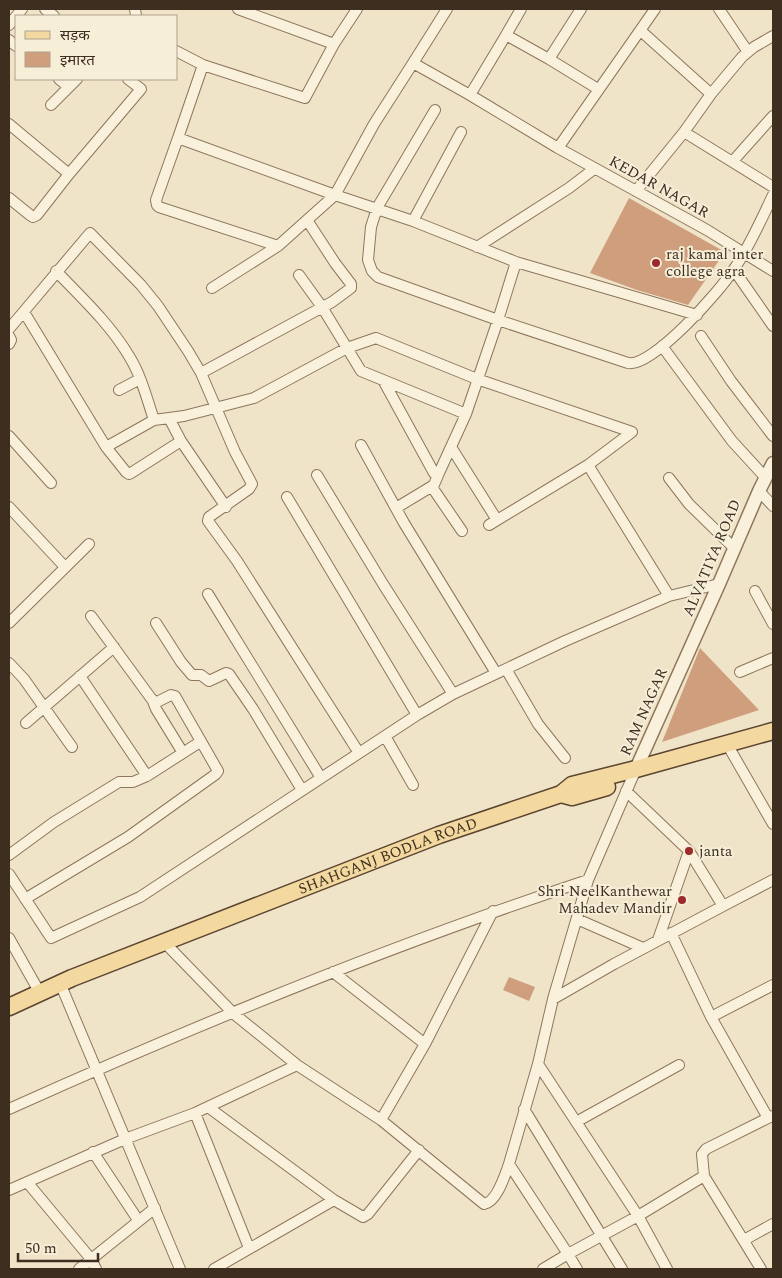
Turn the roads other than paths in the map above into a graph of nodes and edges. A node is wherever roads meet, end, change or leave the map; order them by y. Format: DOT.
graph roads {
  1 [pos="238,9"];
  2 [pos="357,9"];
  3 [pos="447,9"];
  4 [pos="521,9"];
  5 [pos="654,9"];
  6 [pos="719,9"];
  7 [pos="579,10"];
  8 [pos="640,31"];
  9 [pos="506,35"];
  10 [pos="773,36"];
  11 [pos="334,44"];
  12 [pos="178,52"];
  13 [pos="748,52"];
  14 [pos="550,58"];
  15 [pos="412,63"];
  16 [pos="202,65"];
  17 [pos="59,80"];
  18 [pos="76,80"];
  19 [pos="129,80"];
  20 [pos="69,87"];
  21 [pos="598,89"];
  22 [pos="711,94"];
  23 [pos="470,95"];
  24 [pos="51,105"];
  25 [pos="434,110"];
  26 [pos="773,116"];
  27 [pos="9,124"];
  28 [pos="461,132"];
  29 [pos="684,132"];
  30 [pos="178,138"];
  31 [pos="558,148"];
  32 [pos="733,161"];
  33 [pos="594,169"];
  34 [pos="69,174"];
  35 [pos="773,186"];
  36 [pos="636,191"];
  37 [pos="335,195"];
  38 [pos="773,195"];
  39 [pos="9,198"];
  40 [pos="377,208"];
  41 [pos="307,220"];
  42 [pos="413,221"];
  43 [pos="278,246"];
  44 [pos="477,247"];
  45 [pos="744,253"];
  46 [pos="516,262"];
  47 [pos="734,270"];
  48 [pos="56,271"];
  49 [pos="773,271"];
  50 [pos="299,275"];
  51 [pos="212,288"];
  52 [pos="322,307"];
  53 [pos="24,312"];
  54 [pos="697,315"];
  55 [pos="498,320"];
  56 [pos="773,326"];
  57 [pos="9,329"];
  58 [pos="9,336"];
  59 [pos="700,336"];
  60 [pos="9,344"];
  61 [pos="662,346"];
  62 [pos="347,348"];
  63 [pos="201,373"];
  64 [pos="140,379"];
  65 [pos="477,379"];
  66 [pos="383,380"];
  67 [pos="119,390"];
  68 [pos="217,408"];
  69 [pos="466,414"];
  70 [pos="169,418"];
  71 [pos="154,420"];
  72 [pos="9,436"];
  73 [pos="773,436"];
  74 [pos="181,441"];
  75 [pos="362,445"];
  76 [pos="451,446"];
  77 [pos="106,447"];
  78 [pos="773,463"];
  79 [pos="588,465"];
  80 [pos="439,473"];
  81 [pos="317,475"];
  82 [pos="765,477"];
  83 [pos="669,478"];
  84 [pos="52,483"];
  85 [pos="434,485"];
  86 [pos="759,491"];
  87 [pos="287,497"];
  88 [pos="226,506"];
  89 [pos="773,506"];
  90 [pos="9,507"];
  91 [pos="396,508"];
  92 [pos="462,531"];
  93 [pos="89,544"];
  94 [pos="734,548"];
  95 [pos="65,567"];
  96 [pos="720,584"];
  97 [pos="755,591"];
  98 [pos="208,594"];
  99 [pos="669,596"];
  100 [pos="90,616"];
  101 [pos="9,623"];
  102 [pos="156,624"];
  103 [pos="773,624"];
  104 [pos="114,647"];
  105 [pos="773,658"];
  106 [pos="9,663"];
  107 [pos="681,667"];
  108 [pos="501,671"];
  109 [pos="740,672"];
  110 [pos="80,676"];
  111 [pos="453,694"];
  112 [pos="152,700"];
  113 [pos="44,708"];
  114 [pos="417,715"];
  115 [pos="26,723"];
  116 [pos="773,731"];
  117 [pos="385,736"];
  118 [pos="773,737"];
  119 [pos="200,742"];
  120 [pos="72,747"];
  121 [pos="731,751"];
  122 [pos="183,753"];
  123 [pos="359,754"];
  124 [pos="565,758"];
  125 [pos="147,776"];
  126 [pos="322,778"];
  127 [pos="631,781"];
  128 [pos="413,785"];
  129 [pos="302,790"];
  130 [pos="773,824"];
  131 [pos="688,851"];
  132 [pos="9,855"];
  133 [pos="9,874"];
  134 [pos="588,880"];
  135 [pos="773,880"];
  136 [pos="25,899"];
  137 [pos="722,906"];
  138 [pos="493,911"];
  139 [pos="577,919"];
  140 [pos="671,933"];
  141 [pos="9,938"];
  142 [pos="658,940"];
  143 [pos="164,942"];
  144 [pos="642,948"];
  145 [pos="333,972"];
  146 [pos="60,983"];
  147 [pos="773,985"];
  148 [pos="40,993"];
  149 [pos="553,999"];
  150 [pos="9,1007"];
  151 [pos="233,1013"];
  152 [pos="711,1017"];
  153 [pos="425,1044"];
  154 [pos="538,1064"];
  155 [pos="298,1065"];
  156 [pos="679,1066"];
  157 [pos="97,1070"];
  158 [pos="208,1107"];
  159 [pos="9,1109"];
  160 [pos="524,1110"];
  161 [pos="195,1113"];
  162 [pos="771,1117"];
  163 [pos="381,1120"];
  164 [pos="576,1122"];
  165 [pos="125,1138"];
  166 [pos="419,1150"];
  167 [pos="93,1152"];
  168 [pos="509,1164"];
  169 [pos="704,1176"];
  170 [pos="27,1182"];
  171 [pos="9,1190"];
  172 [pos="334,1200"];
  173 [pos="154,1208"];
  174 [pos="638,1216"];
  175 [pos="138,1220"];
  176 [pos="773,1224"];
  177 [pos="602,1236"];
  178 [pos="744,1240"];
  179 [pos="249,1248"];
  180 [pos="568,1254"];
  181 [pos="91,1259"];
  182 [pos="79,1269"];
  183 [pos="96,1269"];
  184 [pos="180,1269"];
  185 [pos="214,1269"];
  186 [pos="543,1269"];
  187 [pos="577,1269"];
  188 [pos="622,1269"];
  189 [pos="667,1269"];
  190 [pos="761,1269"];
  1 -- 11 [label="street"];
  2 -- 11 [label="street"];
  3 -- 15 [label="street"];
  4 -- 9 [label="street"];
  5 -- 8 [label="street"];
  6 -- 13 [label="street"];
  7 -- 14 [label="street"];
  8 -- 21 [label="street"];
  8 -- 22 [label="street"];
  9 -- 14 [label="street"];
  9 -- 23 [label="street"];
  10 -- 13 [label="street"];
  11 -- 16 [label="street"];
  12 -- 16 [label="street"];
  13 -- 22 [label="street"];
  14 -- 21 [label="street"];
  15 -- 23 [label="street, KEDAR NAGAR"];
  15 -- 37 [label="street"];
  16 -- 30 [label="street"];
  17 -- 20 [label="street"];
  18 -- 20 [label="street"];
  19 -- 34 [label="street"];
  20 -- 24 [label="street"];
  21 -- 31 [label="street"];
  22 -- 29 [label="street"];
  23 -- 31 [label="street, KEDAR NAGAR"];
  25 -- 40 [label="street"];
  26 -- 32 [label="street"];
  27 -- 34 [label="street"];
  28 -- 42 [label="street"];
  29 -- 32 [label="street"];
  29 -- 36 [label="street"];
  30 -- 37 [label="street"];
  30 -- 43 [label="street"];
  31 -- 33 [label="street, KEDAR NAGAR"];
  32 -- 35 [label="street"];
  33 -- 36 [label="street, KEDAR NAGAR"];
  33 -- 44 [label="street"];
  34 -- 39 [label="street"];
  36 -- 45 [label="street, KEDAR NAGAR"];
  37 -- 40 [label="street"];
  37 -- 41 [label="street"];
  38 -- 45 [label="street"];
  40 -- 42 [label="street"];
  40 -- 55 [label="street"];
  41 -- 43 [label="street"];
  41 -- 52 [label="street"];
  42 -- 44 [label="street"];
  43 -- 51 [label="street"];
  44 -- 46 [label="street"];
  45 -- 47 [label="street"];
  45 -- 49 [label="street, KEDAR NAGAR"];
  46 -- 54 [label="street"];
  46 -- 55 [label="street"];
  47 -- 54 [label="street"];
  47 -- 56 [label="street"];
  48 -- 53 [label="street"];
  48 -- 63 [label="street"];
  48 -- 64 [label="street"];
  50 -- 52 [label="street"];
  52 -- 62 [label="street"];
  52 -- 63 [label="street"];
  53 -- 57 [label="street"];
  53 -- 77 [label="street"];
  54 -- 61 [label="street"];
  55 -- 61 [label="street"];
  55 -- 65 [label="street"];
  58 -- 60 [label="street"];
  59 -- 73 [label="street"];
  61 -- 82 [label="street"];
  62 -- 65 [label="street"];
  62 -- 66 [label="street"];
  62 -- 68 [label="street"];
  63 -- 68 [label="street"];
  64 -- 67 [label="street"];
  64 -- 71 [label="street"];
  65 -- 69 [label="street"];
  65 -- 79 [label="street"];
  66 -- 69 [label="street"];
  66 -- 80 [label="street"];
  68 -- 70 [label="street"];
  68 -- 88 [label="street"];
  69 -- 76 [label="street"];
  70 -- 71 [label="street"];
  70 -- 74 [label="street"];
  71 -- 77 [label="street"];
  72 -- 84 [label="street"];
  74 -- 77 [label="street"];
  74 -- 88 [label="street"];
  75 -- 91 [label="street"];
  76 -- 79 [label="street"];
  76 -- 80 [label="street"];
  78 -- 82 [label="street, ALVATIYA ROAD"];
  79 -- 99 [label="street"];
  80 -- 85 [label="street"];
  81 -- 111 [label="street"];
  82 -- 86 [label="street, ALVATIYA ROAD"];
  83 -- 94 [label="street"];
  85 -- 91 [label="street"];
  85 -- 92 [label="street"];
  86 -- 89 [label="street"];
  86 -- 94 [label="street, ALVATIYA ROAD"];
  87 -- 114 [label="street"];
  88 -- 123 [label="street"];
  90 -- 95 [label="street"];
  91 -- 108 [label="street"];
  93 -- 95 [label="street"];
  94 -- 96 [label="street, ALVATIYA ROAD"];
  95 -- 101 [label="street"];
  96 -- 99 [label="street"];
  96 -- 107 [label="street, ALVATIYA ROAD"];
  97 -- 103 [label="street"];
  98 -- 126 [label="street"];
  99 -- 108 [label="street"];
  100 -- 104 [label="street"];
  102 -- 129 [label="street"];
  104 -- 110 [label="street"];
  104 -- 112 [label="street"];
  105 -- 109 [label="street"];
  106 -- 113 [label="street"];
  107 -- 127 [label="street, RAM NAGAR"];
  108 -- 111 [label="street"];
  108 -- 124 [label="street"];
  110 -- 113 [label="street"];
  110 -- 125 [label="street"];
  111 -- 114 [label="street"];
  112 -- 119 [label="street"];
  112 -- 122 [label="street"];
  113 -- 115 [label="street"];
  113 -- 120 [label="street"];
  114 -- 117 [label="street"];
  116 -- 127 [label="main road"];
  117 -- 123 [label="street"];
  117 -- 128 [label="street"];
  118 -- 121 [label="main road"];
  119 -- 122 [label="street"];
  119 -- 136 [label="street"];
  121 -- 127 [label="main road"];
  121 -- 130 [label="street"];
  122 -- 125 [label="street"];
  123 -- 126 [label="street"];
  125 -- 132 [label="street"];
  126 -- 129 [label="street"];
  127 -- 131 [label="street"];
  127 -- 134 [label="street"];
  127 -- 143 [label="main road, SHAHGANJ BODLA ROAD"];
  129 -- 136 [label="street"];
  131 -- 137 [label="street"];
  131 -- 142 [label="street"];
  133 -- 136 [label="street"];
  134 -- 138 [label="street"];
  134 -- 139 [label="street"];
  135 -- 137 [label="street"];
  137 -- 140 [label="street"];
  138 -- 145 [label="street"];
  138 -- 153 [label="street"];
  139 -- 144 [label="street"];
  139 -- 149 [label="street"];
  140 -- 142 [label="street"];
  140 -- 152 [label="street"];
  141 -- 148 [label="street"];
  142 -- 144 [label="street"];
  143 -- 146 [label="main road, SHAHGANJ BODLA ROAD"];
  143 -- 151 [label="street"];
  144 -- 149 [label="street"];
  145 -- 151 [label="street"];
  145 -- 153 [label="street"];
  146 -- 148 [label="main road, SHAHGANJ BODLA ROAD"];
  146 -- 157 [label="street"];
  147 -- 152 [label="street"];
  148 -- 150 [label="main road, SHAHGANJ BODLA ROAD"];
  149 -- 154 [label="street"];
  151 -- 155 [label="street"];
  151 -- 157 [label="street"];
  152 -- 162 [label="street"];
  153 -- 163 [label="street"];
  154 -- 160 [label="street"];
  154 -- 164 [label="street"];
  155 -- 158 [label="street"];
  155 -- 163 [label="street"];
  156 -- 164 [label="street"];
  157 -- 159 [label="street"];
  157 -- 165 [label="street"];
  158 -- 161 [label="street"];
  158 -- 172 [label="street"];
  160 -- 168 [label="street"];
  160 -- 177 [label="street"];
  161 -- 165 [label="street"];
  161 -- 179 [label="street"];
  162 -- 169 [label="street"];
  163 -- 166 [label="street"];
  164 -- 174 [label="street"];
  165 -- 167 [label="street"];
  165 -- 173 [label="street"];
  166 -- 168 [label="street"];
  166 -- 172 [label="street"];
  167 -- 170 [label="street"];
  167 -- 175 [label="street"];
  168 -- 180 [label="street"];
  169 -- 174 [label="street"];
  169 -- 178 [label="street"];
  170 -- 171 [label="street"];
  170 -- 181 [label="street"];
  172 -- 179 [label="street"];
  173 -- 175 [label="street"];
  173 -- 184 [label="street"];
  174 -- 177 [label="street"];
  174 -- 189 [label="street"];
  175 -- 181 [label="street"];
  176 -- 178 [label="street"];
  177 -- 180 [label="street"];
  177 -- 188 [label="street"];
  178 -- 190 [label="street"];
  179 -- 185 [label="street"];
  180 -- 186 [label="street"];
  180 -- 187 [label="street"];
  181 -- 182 [label="street"];
  181 -- 183 [label="street"];
}
